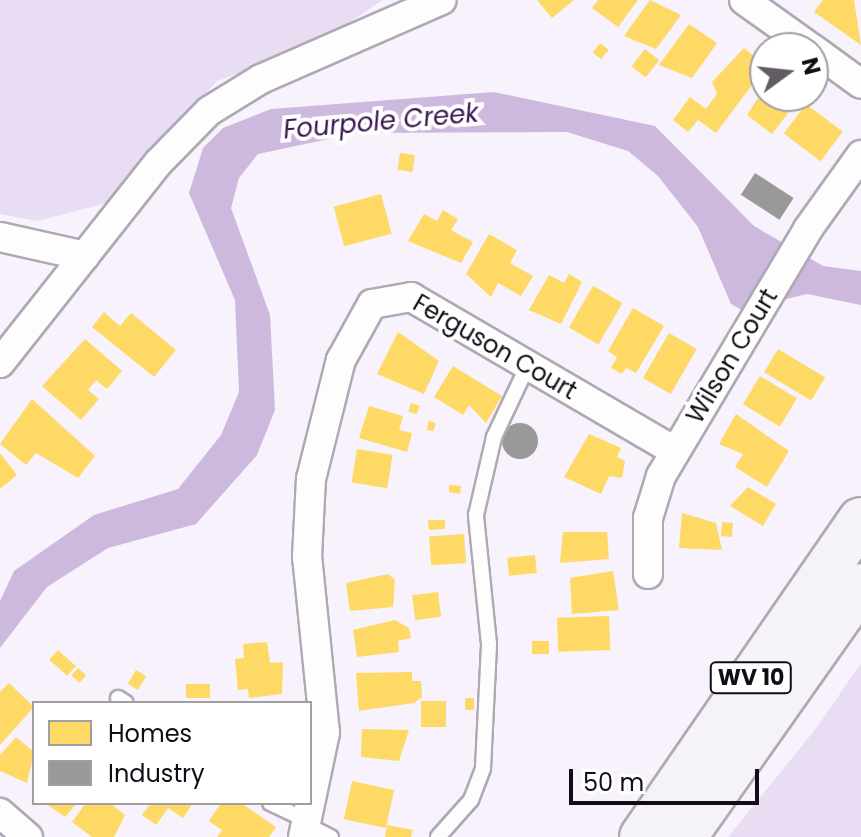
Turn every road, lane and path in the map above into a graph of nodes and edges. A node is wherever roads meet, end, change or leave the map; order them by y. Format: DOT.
graph roads {
  1 [pos="442,0"];
  2 [pos="744,0"];
  3 [pos="788,32"];
  4 [pos="829,61"];
  5 [pos="861,84"];
  6 [pos="861,155"];
  7 [pos="0,237"];
  8 [pos="85,256"];
  9 [pos="0,363"];
  10 [pos="528,365"];
  11 [pos="675,451"];
  12 [pos="861,520"];
  13 [pos="648,574"];
  14 [pos="861,586"];
  15 [pos="273,805"];
  16 [pos="0,813"];
  17 [pos="312,830"];
  18 [pos="28,837"];
  19 [pos="438,837"];
  20 [pos="642,837"];
  21 [pos="684,837"];
  1 -- 8 [label="street"];
  2 -- 3 [label="street"];
  4 -- 5 [label="street"];
  6 -- 11 [label="street, Wilson Court"];
  7 -- 8 [label="street"];
  8 -- 9 [label="street"];
  10 -- 11 [label="street, Ferguson Court"];
  10 -- 17 [label="street, Ferguson Court"];
  10 -- 19 [label="lane"];
  11 -- 13 [label="street, Wilson Court"];
  12 -- 20 [label="main road, WV 10"];
  14 -- 21 [label="main road, WV 10"];
  15 -- 17 [label="lane"];
  16 -- 18 [label="street"];
}
